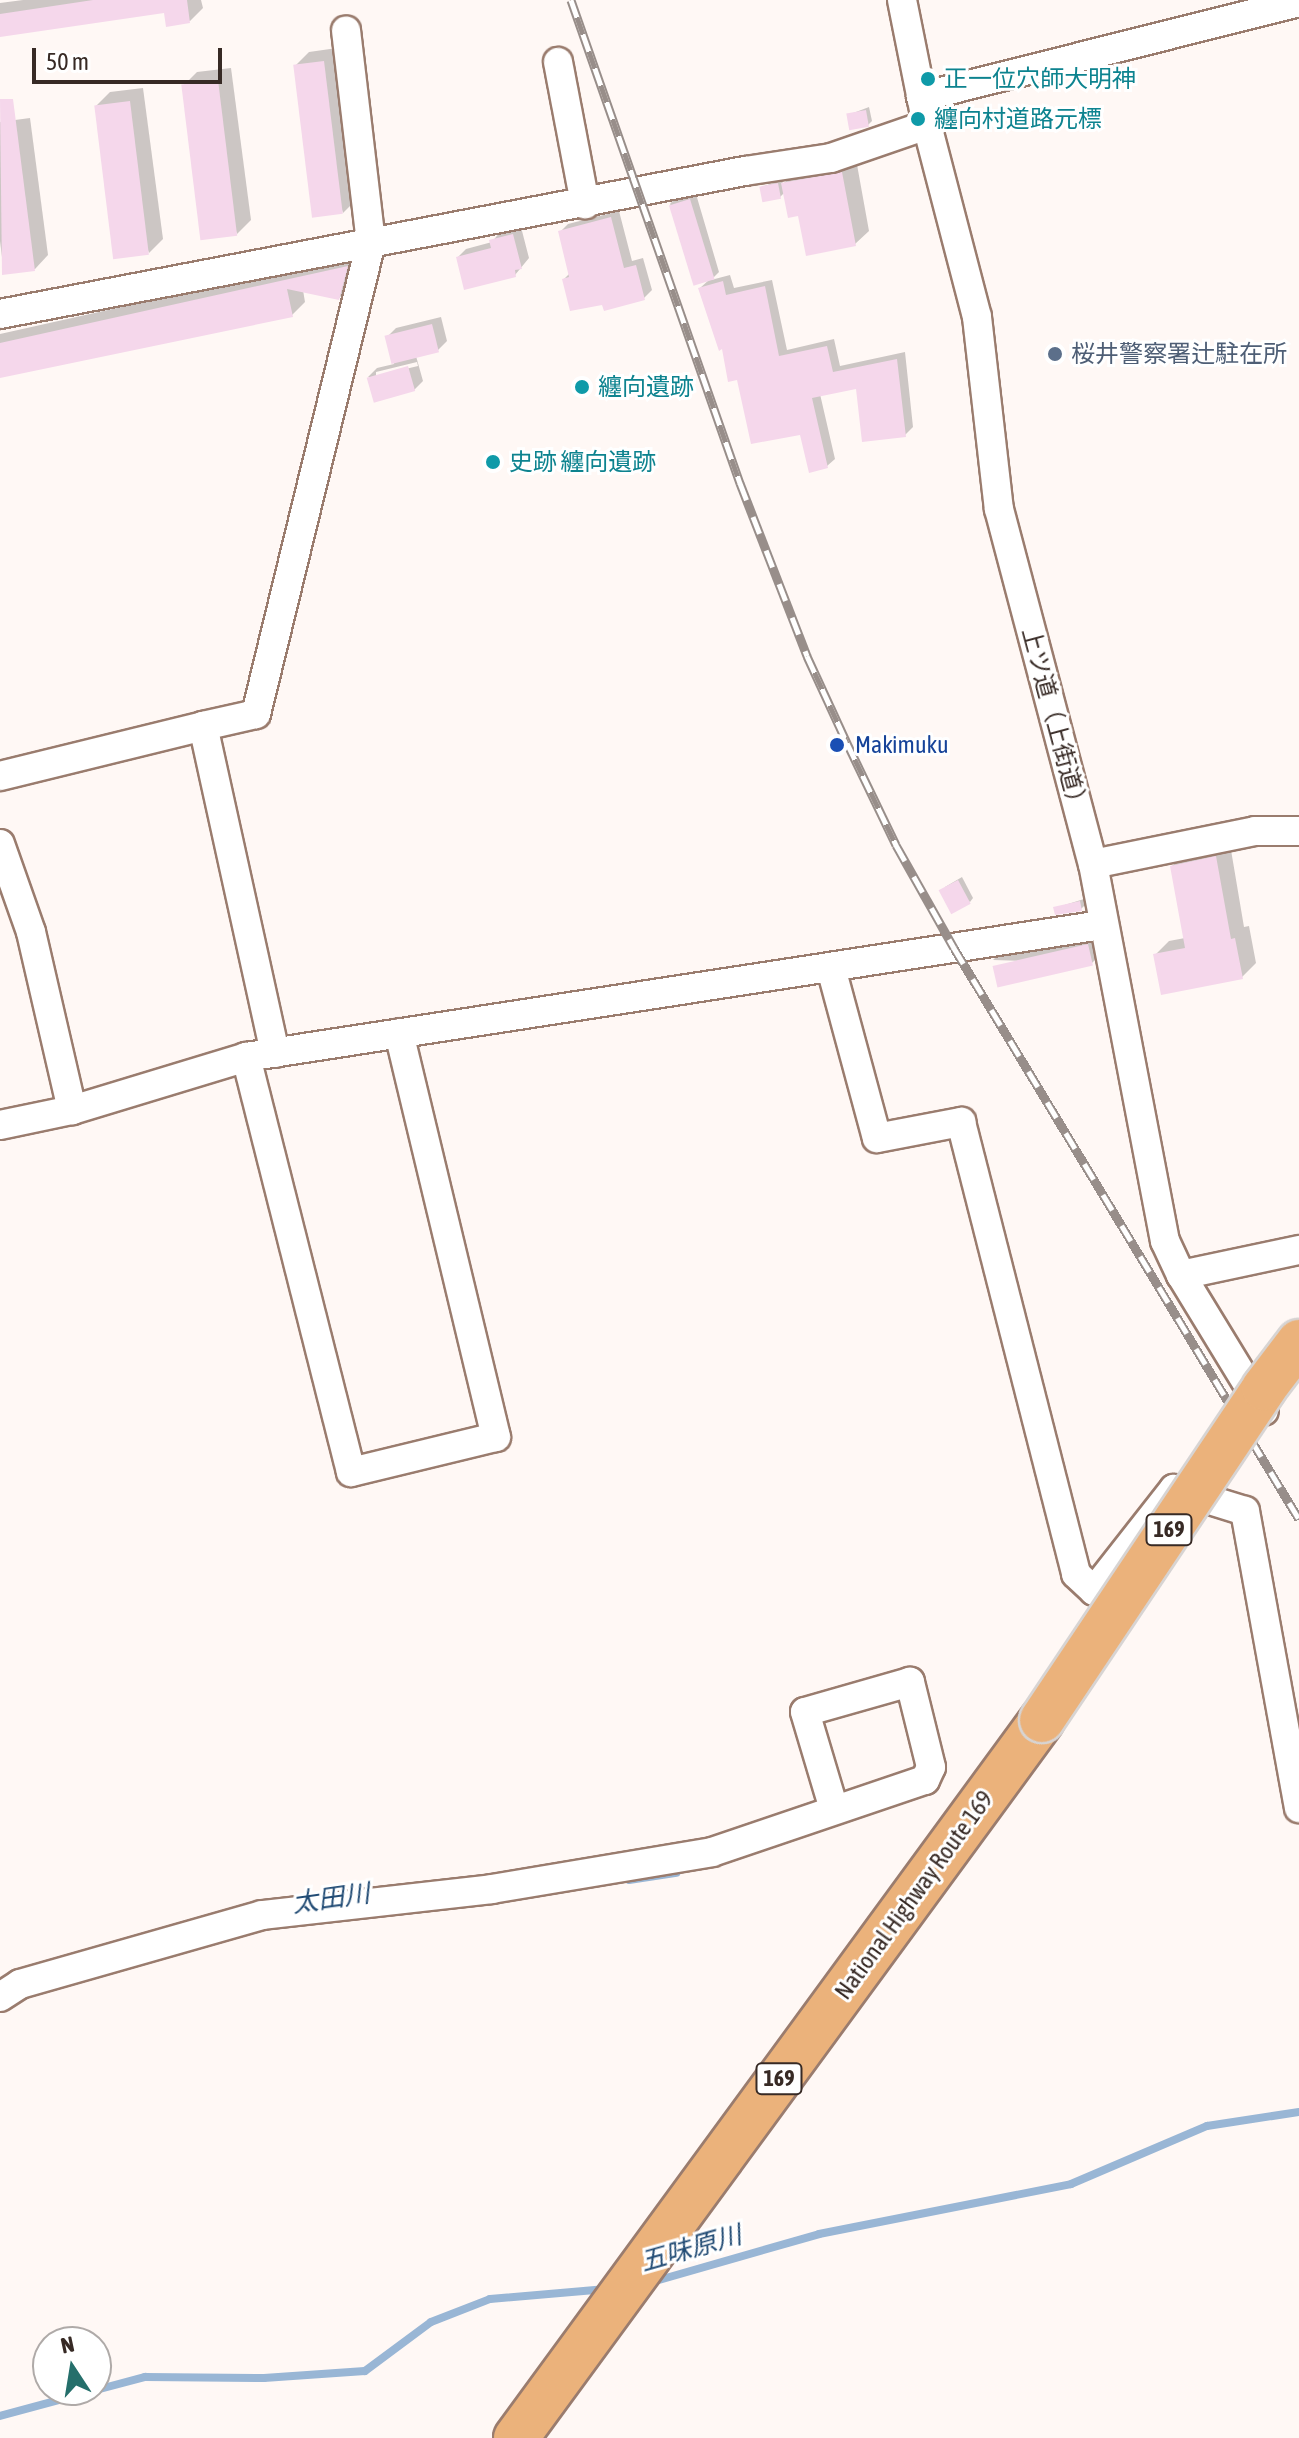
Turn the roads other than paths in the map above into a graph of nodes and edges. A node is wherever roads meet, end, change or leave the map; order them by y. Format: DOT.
graph roads {
  1 [pos="902,0"];
  2 [pos="1299,2"];
  3 [pos="346,30"];
  4 [pos="558,62"];
  5 [pos="924,111"];
  6 [pos="585,204"];
  7 [pos="371,243"];
  8 [pos="0,314"];
  9 [pos="203,726"];
  10 [pos="0,776"];
  11 [pos="1299,831"];
  12 [pos="0,844"];
  13 [pos="1093,864"];
  14 [pos="1102,925"];
  15 [pos="831,968"];
  16 [pos="399,1034"];
  17 [pos="275,1053"];
  18 [pos="246,1057"];
  19 [pos="72,1110"];
  20 [pos="0,1125"];
  21 [pos="1299,1250"];
  22 [pos="1181,1275"];
  23 [pos="1299,1342"];
  24 [pos="1269,1419"];
  25 [pos="1299,1808"];
  26 [pos="834,1809"];
  27 [pos="0,1997"];
  28 [pos="516,2438"];
  1 -- 5 [label="street, 上ツ道（上街道）"];
  2 -- 5 [label="street"];
  3 -- 7 [label="street"];
  4 -- 6 [label="street"];
  5 -- 6 [label="street"];
  5 -- 13 [label="street, 上ツ道（上街道）"];
  6 -- 7 [label="street"];
  7 -- 8 [label="street"];
  7 -- 9 [label="street"];
  9 -- 10 [label="street"];
  9 -- 17 [label="street"];
  11 -- 13 [label="street"];
  12 -- 19 [label="street"];
  13 -- 14 [label="street, 上ツ道（上街道）"];
  14 -- 15 [label="street"];
  14 -- 22 [label="street, 上ツ道（上街道）"];
  15 -- 16 [label="street"];
  15 -- 25 [label="street"];
  16 -- 17 [label="street"];
  16 -- 18 [label="street"];
  17 -- 18 [label="street"];
  18 -- 19 [label="street"];
  19 -- 20 [label="street"];
  21 -- 22 [label="street"];
  22 -- 24 [label="street, 上ツ道（上街道）"];
  23 -- 28 [label="highway, National Highway Route 169 / 169, bridge"];
  26 -- 26 [label="street"];
  26 -- 27 [label="street"];
}
